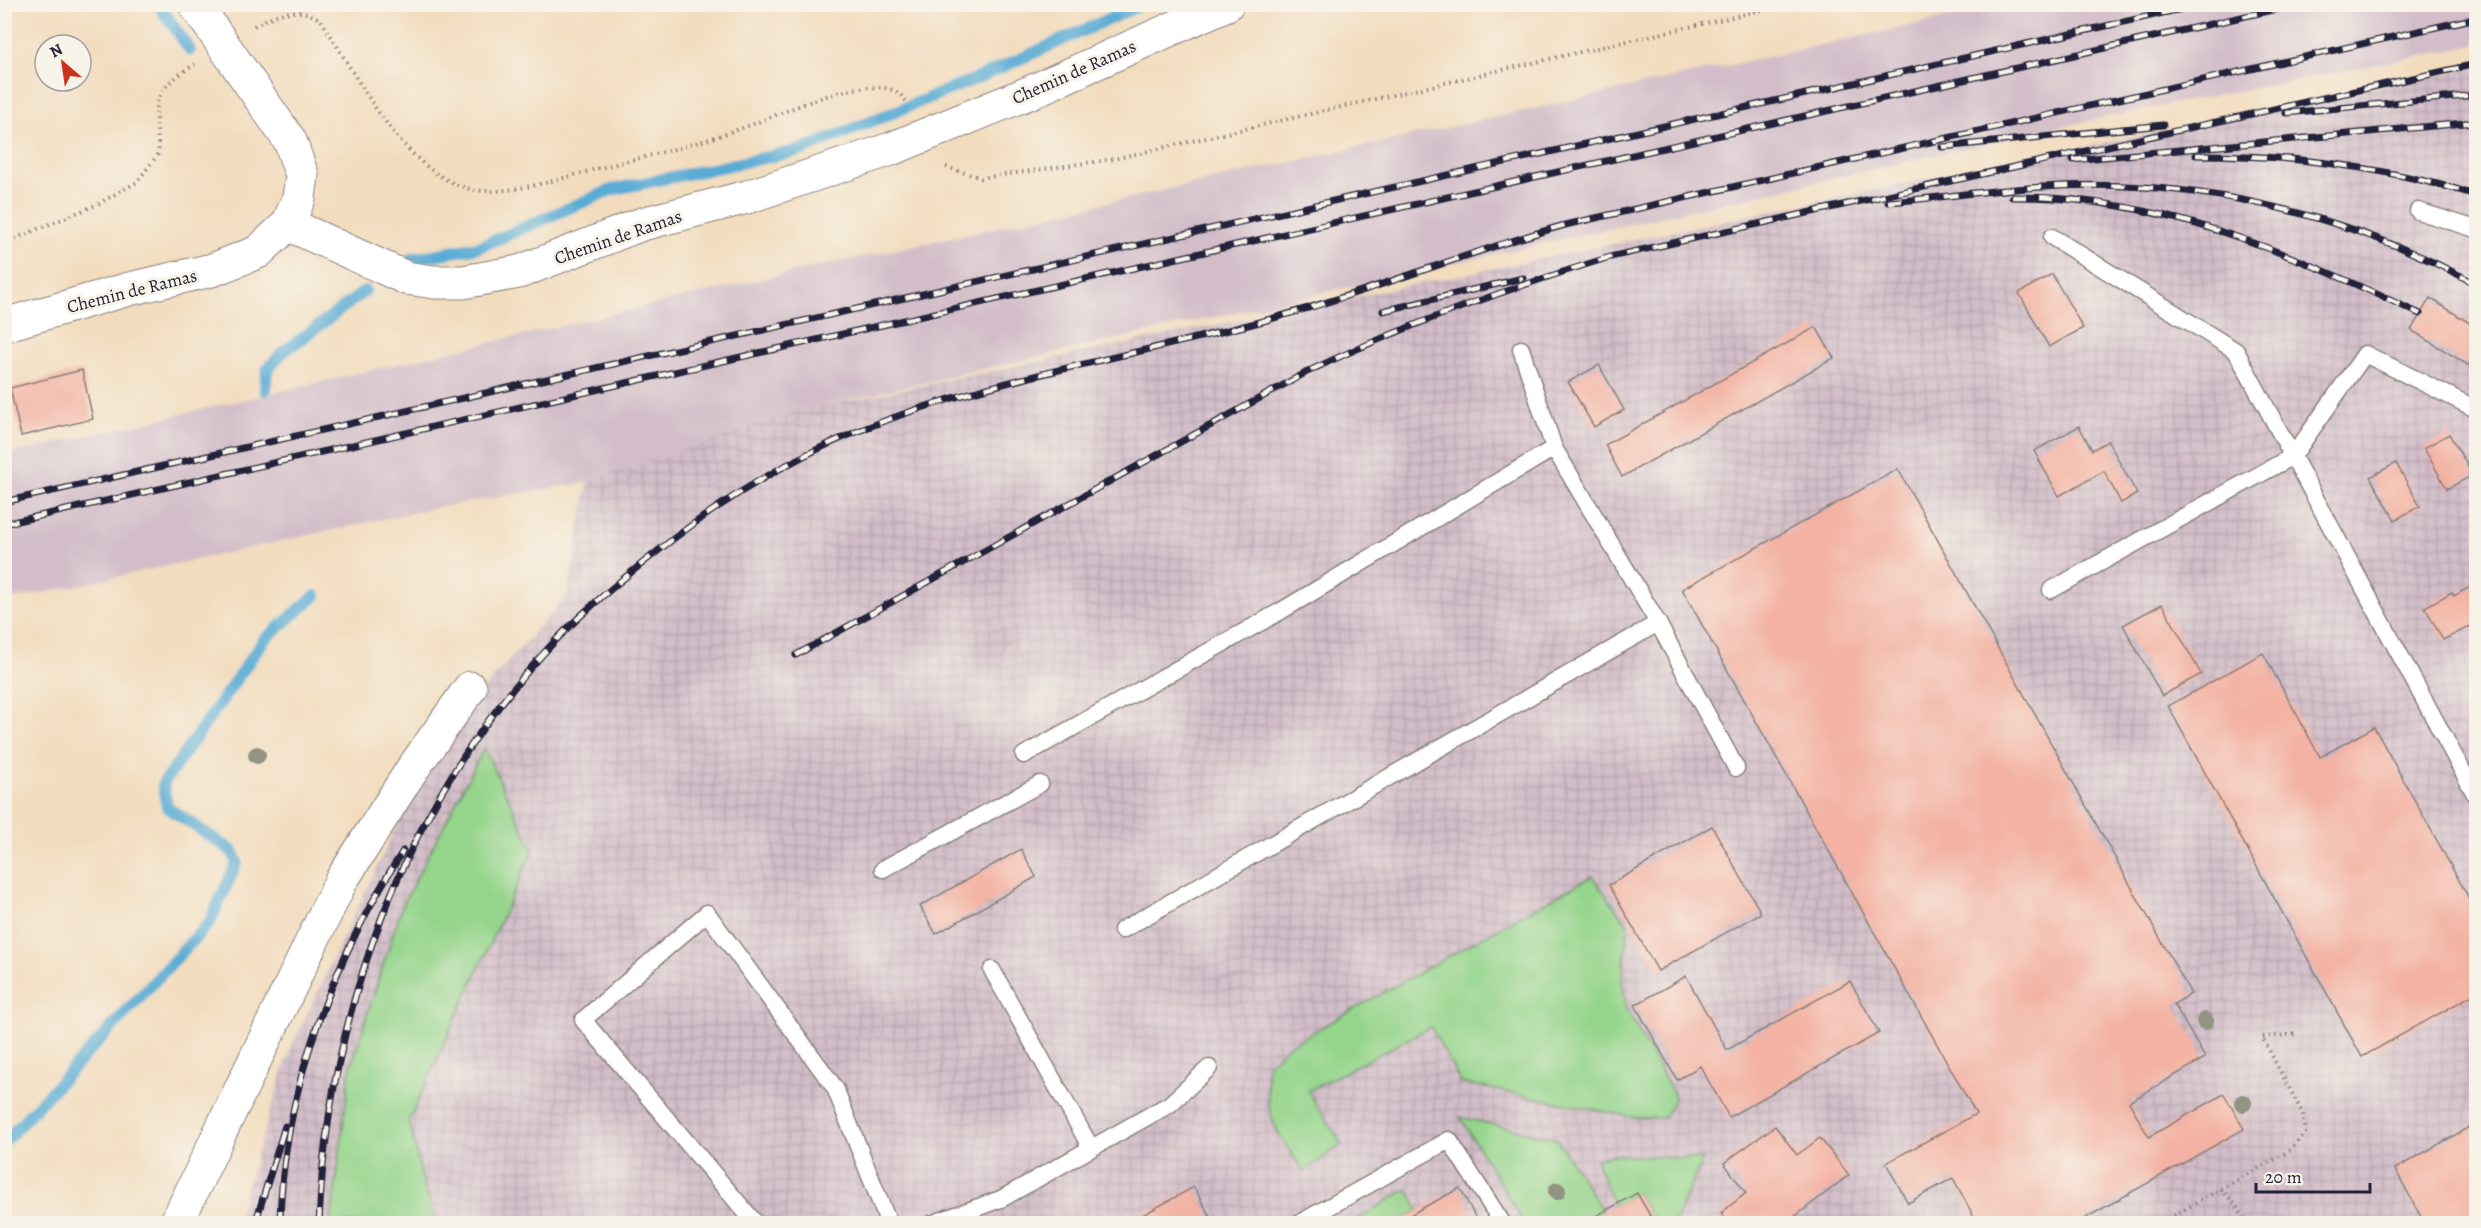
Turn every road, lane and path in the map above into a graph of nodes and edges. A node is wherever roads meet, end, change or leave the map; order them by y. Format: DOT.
graph roads {
  1 [pos="195,4"];
  2 [pos="1227,4"];
  3 [pos="1789,4"];
  4 [pos="223,46"];
  5 [pos="902,93"];
  6 [pos="926,134"];
  7 [pos="2418,212"];
  8 [pos="288,224"];
  9 [pos="2476,230"];
  10 [pos="2052,237"];
  11 [pos="4,243"];
  12 [pos="4,325"];
  13 [pos="1521,349"];
  14 [pos="2476,409"];
  15 [pos="1554,448"];
  16 [pos="2293,456"];
  17 [pos="2051,590"];
  18 [pos="1658,623"];
  19 [pos="470,688"];
  20 [pos="1024,755"];
  21 [pos="1736,768"];
  22 [pos="1040,784"];
  23 [pos="2476,796"];
  24 [pos="883,869"];
  25 [pos="1122,930"];
  26 [pos="992,970"];
  27 [pos="2297,1034"];
  28 [pos="1209,1068"];
  29 [pos="1091,1148"];
  30 [pos="2221,1189"];
  31 [pos="176,1224"];
  32 [pos="756,1224"];
  33 [pos="889,1224"];
  34 [pos="931,1224"];
  35 [pos="1298,1224"];
  36 [pos="1503,1224"];
  37 [pos="2158,1224"];
  38 [pos="2247,1224"];
  1 -- 4 [label="street"];
  2 -- 6 [label="street, Chemin de Ramas"];
  3 -- 6 [label="path"];
  4 -- 5 [label="path"];
  4 -- 8 [label="street"];
  4 -- 11 [label="path"];
  6 -- 8 [label="street, Chemin de Ramas"];
  7 -- 9 [label="lane"];
  8 -- 12 [label="street, Chemin de Ramas"];
  10 -- 16 [label="lane"];
  13 -- 15 [label="lane"];
  14 -- 16 [label="lane"];
  15 -- 18 [label="lane"];
  15 -- 20 [label="lane"];
  16 -- 17 [label="lane"];
  16 -- 23 [label="lane"];
  18 -- 21 [label="lane"];
  18 -- 25 [label="lane"];
  19 -- 31 [label="street"];
  22 -- 24 [label="lane"];
  26 -- 29 [label="lane"];
  27 -- 30 [label="path"];
  28 -- 29 [label="lane"];
  29 -- 34 [label="lane"];
  30 -- 37 [label="path"];
  30 -- 38 [label="path"];
  32 -- 33 [label="lane"];
  35 -- 36 [label="lane"];
}
